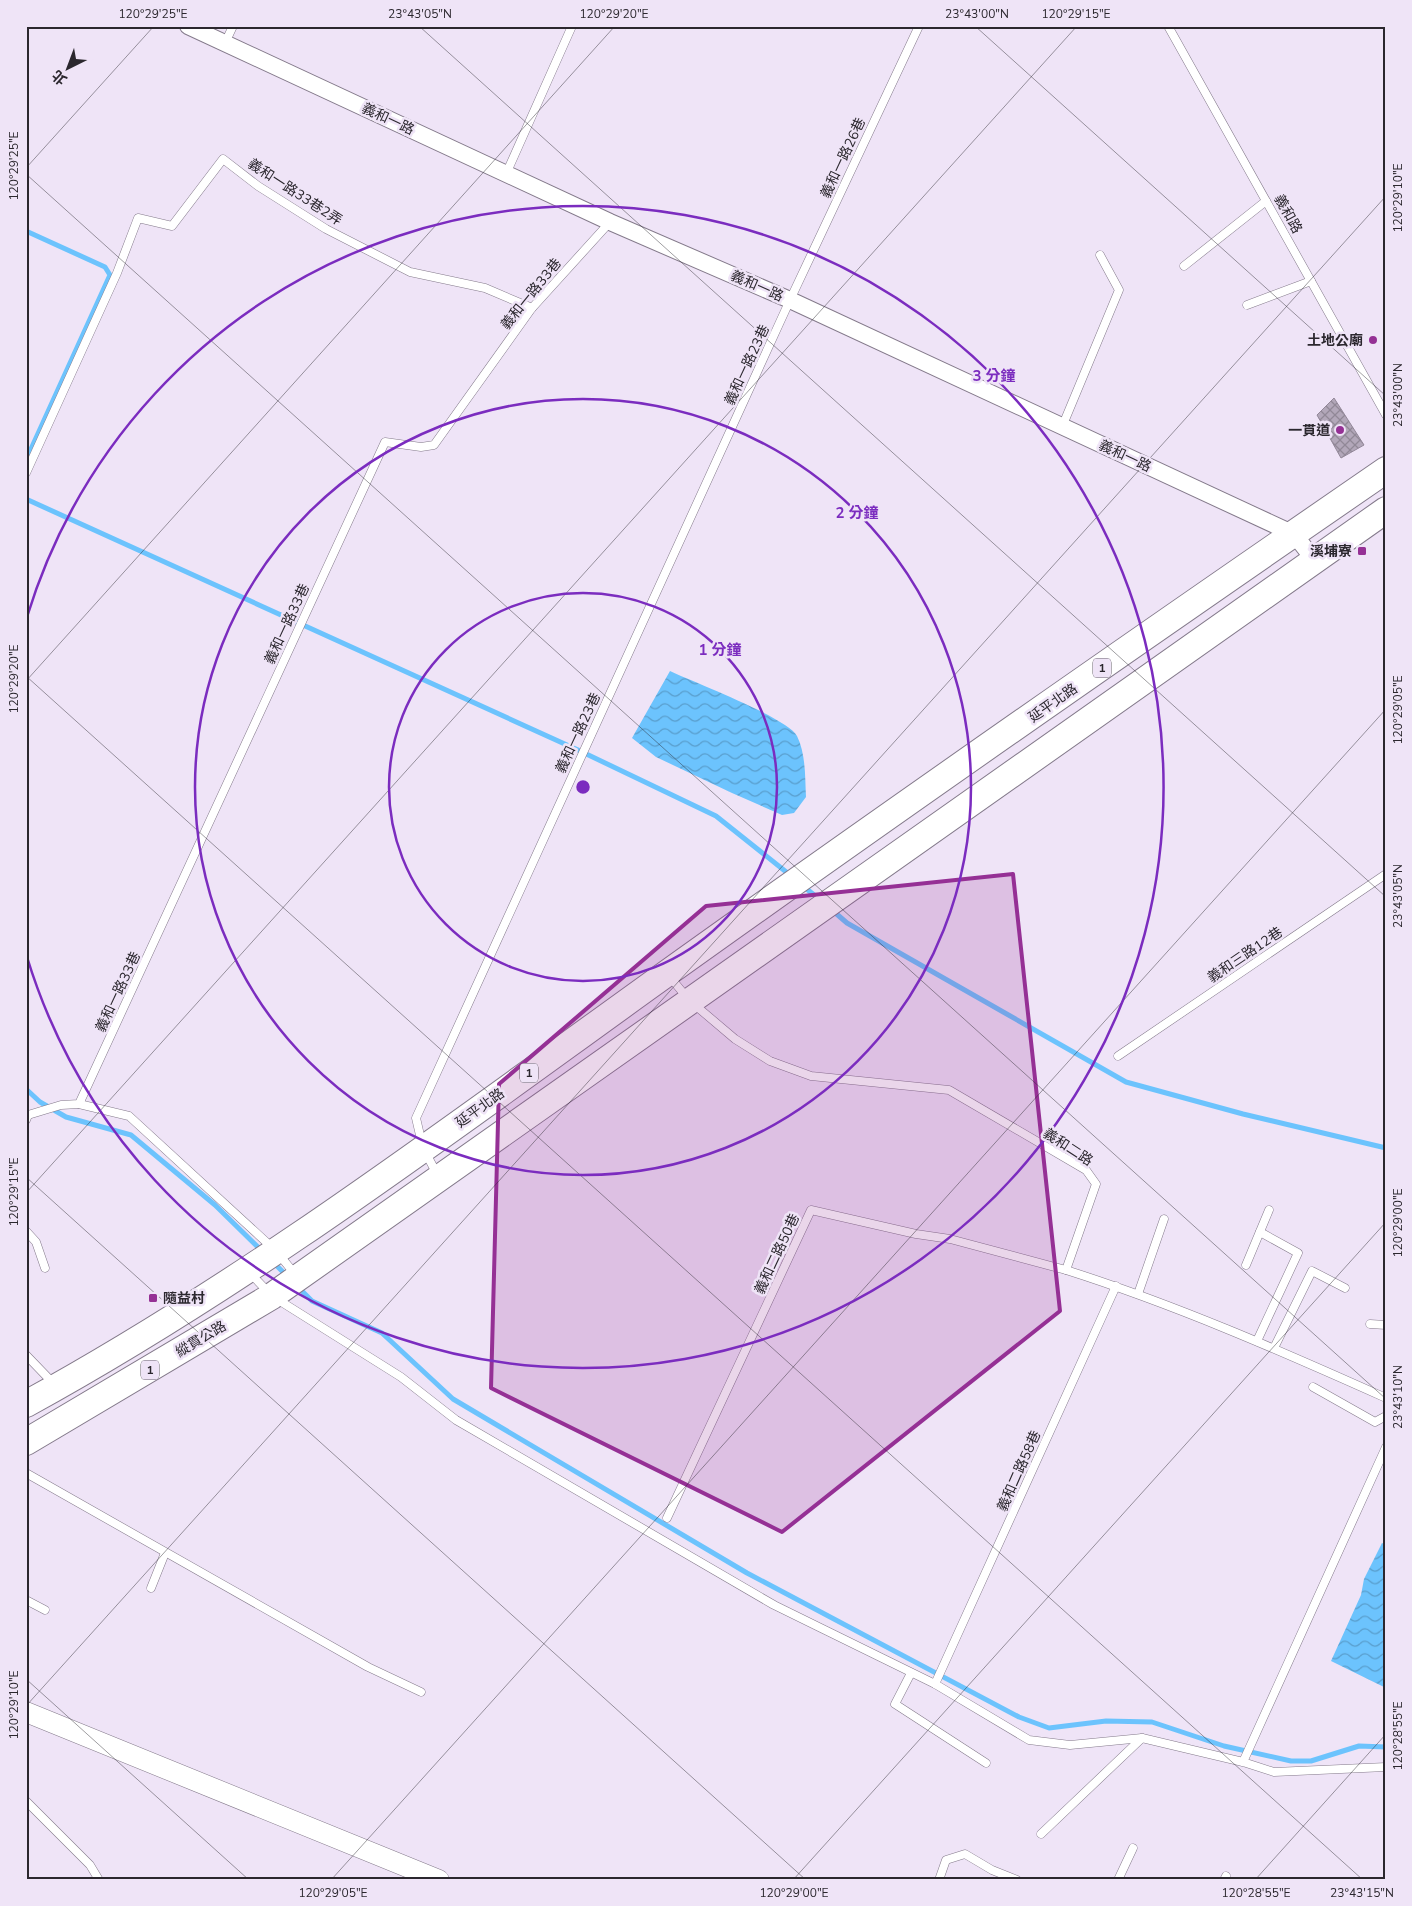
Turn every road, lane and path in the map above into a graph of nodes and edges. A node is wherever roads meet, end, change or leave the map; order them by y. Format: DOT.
graph roads {
  1 [pos="188,26"];
  2 [pos="232,26"];
  3 [pos="572,26"];
  4 [pos="919,26"];
  5 [pos="1168,26"];
  6 [pos="225,43"];
  7 [pos="506,174"];
  8 [pos="1266,201"];
  9 [pos="610,222"];
  10 [pos="1100,255"];
  11 [pos="1184,266"];
  12 [pos="1311,281"];
  13 [pos="790,300"];
  14 [pos="1247,305"];
  15 [pos="532,308"];
  16 [pos="1386,415"];
  17 [pos="1062,427"];
  18 [pos="1386,470"];
  19 [pos="26,474"];
  20 [pos="1386,510"];
  21 [pos="1294,534"];
  22 [pos="1315,561"];
  23 [pos="1386,874"];
  24 [pos="667,973"];
  25 [pos="689,1000"];
  26 [pos="1118,1056"];
  27 [pos="79,1104"];
  28 [pos="27,1116"];
  29 [pos="423,1148"];
  30 [pos="438,1177"];
  31 [pos="1269,1210"];
  32 [pos="1164,1220"];
  33 [pos="26,1231"];
  34 [pos="1260,1232"];
  35 [pos="276,1251"];
  36 [pos="1246,1265"];
  37 [pos="45,1268"];
  38 [pos="248,1270"];
  39 [pos="1066,1270"];
  40 [pos="298,1278"];
  41 [pos="1116,1286"];
  42 [pos="1345,1288"];
  43 [pos="1138,1294"];
  44 [pos="272,1296"];
  45 [pos="1370,1324"];
  46 [pos="1386,1325"];
  47 [pos="1257,1341"];
  48 [pos="1274,1348"];
  49 [pos="26,1355"];
  50 [pos="103,1361"];
  51 [pos="57,1387"];
  52 [pos="121,1387"];
  53 [pos="1313,1387"];
  54 [pos="1386,1398"];
  55 [pos="26,1404"];
  56 [pos="1386,1416"];
  57 [pos="26,1442"];
  58 [pos="1386,1447"];
  59 [pos="26,1473"];
  60 [pos="667,1518"];
  61 [pos="165,1552"];
  62 [pos="151,1588"];
  63 [pos="26,1600"];
  64 [pos="45,1610"];
  65 [pos="911,1673"];
  66 [pos="936,1682"];
  67 [pos="421,1692"];
  68 [pos="26,1712"];
  69 [pos="1142,1738"];
  70 [pos="1244,1759"];
  71 [pos="986,1763"];
  72 [pos="1386,1767"];
  73 [pos="26,1801"];
  74 [pos="1041,1834"];
  75 [pos="1133,1848"];
  76 [pos="99,1880"];
  77 [pos="439,1880"];
  78 [pos="939,1880"];
  79 [pos="1017,1880"];
  80 [pos="1118,1880"];
  1 -- 6 [label="street, 義和一路"];
  2 -- 6 [label="lane"];
  3 -- 7 [label="lane"];
  4 -- 13 [label="lane, 義和一路26巷"];
  5 -- 8 [label="lane, 義和路"];
  6 -- 7 [label="street, 義和一路"];
  7 -- 9 [label="street, 義和一路"];
  8 -- 11 [label="lane"];
  8 -- 12 [label="lane, 義和路"];
  9 -- 13 [label="street, 義和一路"];
  9 -- 15 [label="lane, 義和一路33巷"];
  10 -- 17 [label="lane"];
  12 -- 14 [label="lane"];
  12 -- 16 [label="lane, 義和路"];
  13 -- 17 [label="street, 義和一路"];
  13 -- 29 [label="lane, 義和一路23巷"];
  15 -- 19 [label="lane, 義和一路33巷2弄"];
  15 -- 27 [label="lane, 義和一路33巷"];
  17 -- 21 [label="street, 義和一路"];
  18 -- 21 [label="main road, 延平北路 / 1"];
  20 -- 22 [label="main road, 1"];
  21 -- 22 [label="street, 義和一路"];
  21 -- 24 [label="main road, 延平北路 / 1"];
  22 -- 25 [label="main road, 1"];
  23 -- 26 [label="lane, 義和三路12巷"];
  24 -- 25 [label="lane, 義和二路"];
  24 -- 29 [label="main road, 延平北路 / 1"];
  25 -- 30 [label="main road, 1"];
  25 -- 39 [label="lane, 義和二路"];
  27 -- 28 [label="lane"];
  27 -- 35 [label="lane"];
  29 -- 30 [label="lane, 義和一路23巷"];
  29 -- 35 [label="main road, 延平北路 / 1"];
  30 -- 40 [label="main road, 1"];
  31 -- 34 [label="lane"];
  32 -- 43 [label="lane"];
  33 -- 37 [label="lane"];
  34 -- 36 [label="lane"];
  34 -- 47 [label="lane"];
  35 -- 38 [label="main road, 1"];
  35 -- 40 [label="lane"];
  38 -- 44 [label="lane"];
  38 -- 50 [label="main road, 1"];
  39 -- 41 [label="lane"];
  39 -- 60 [label="lane, 義和二路50巷"];
  40 -- 44 [label="main road, 1"];
  41 -- 43 [label="lane"];
  41 -- 66 [label="lane, 義和二路58巷"];
  42 -- 48 [label="lane"];
  43 -- 47 [label="lane"];
  44 -- 52 [label="main road, 縱貫公路 / 1"];
  44 -- 65 [label="lane"];
  45 -- 46 [label="lane"];
  47 -- 48 [label="lane"];
  48 -- 54 [label="lane"];
  49 -- 51 [label="lane"];
  50 -- 51 [label="main road, 1"];
  50 -- 52 [label="main road"];
  51 -- 55 [label="main road, 1"];
  52 -- 57 [label="main road, 縱貫公路 / 1"];
  53 -- 56 [label="lane"];
  58 -- 70 [label="lane"];
  59 -- 61 [label="lane"];
  61 -- 62 [label="lane"];
  61 -- 67 [label="lane"];
  63 -- 64 [label="lane"];
  65 -- 66 [label="lane"];
  65 -- 71 [label="lane"];
  66 -- 69 [label="lane"];
  68 -- 77 [label="street"];
  69 -- 70 [label="lane"];
  69 -- 74 [label="lane"];
  70 -- 72 [label="lane"];
  73 -- 76 [label="lane"];
  75 -- 80 [label="lane"];
  78 -- 79 [label="lane"];
}
